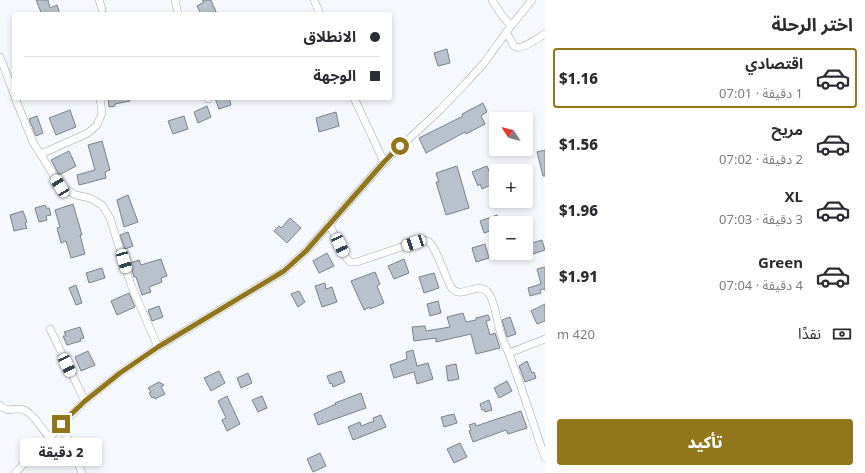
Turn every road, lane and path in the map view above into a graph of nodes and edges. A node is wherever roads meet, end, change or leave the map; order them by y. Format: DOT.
graph roads {
  1 [pos="99,0"];
  2 [pos="175,0"];
  3 [pos="314,0"];
  4 [pos="492,0"];
  5 [pos="532,0"];
  6 [pos="102,9"];
  7 [pos="178,12"];
  8 [pos="319,12"];
  9 [pos="509,29"];
  10 [pos="545,34"];
  11 [pos="0,57"];
  12 [pos="12,89"];
  13 [pos="17,100"];
  14 [pos="100,100"];
  15 [pos="355,100"];
  16 [pos="41,154"];
  17 [pos="384,162"];
  18 [pos="329,224"];
  19 [pos="50,329"];
  20 [pos="545,339"];
  21 [pos="158,347"];
  22 [pos="509,353"];
  23 [pos="85,401"];
  24 [pos="0,405"];
  25 [pos="61,424"];
  26 [pos="49,437"];
  27 [pos="545,458"];
  28 [pos="22,470"];
  29 [pos="15,473"];
  30 [pos="82,473"];
  1 -- 6 [label="street"];
  2 -- 7 [label="street"];
  3 -- 8 [label="street"];
  4 -- 9 [label="street"];
  5 -- 9 [label="street"];
  9 -- 10 [label="street"];
  9 -- 17 [label="street"];
  11 -- 12 [label="street"];
  13 -- 16 [label="street"];
  14 -- 16 [label="street"];
  15 -- 17 [label="street"];
  16 -- 21 [label="street"];
  17 -- 18 [label="street"];
  18 -- 21 [label="street"];
  18 -- 22 [label="street"];
  19 -- 23 [label="street"];
  20 -- 22 [label="street"];
  21 -- 23 [label="street"];
  22 -- 27 [label="street"];
  23 -- 25 [label="street"];
  24 -- 26 [label="street"];
  25 -- 26 [label="street"];
  25 -- 30 [label="street"];
  26 -- 28 [label="street"];
  28 -- 29 [label="street"];
}
